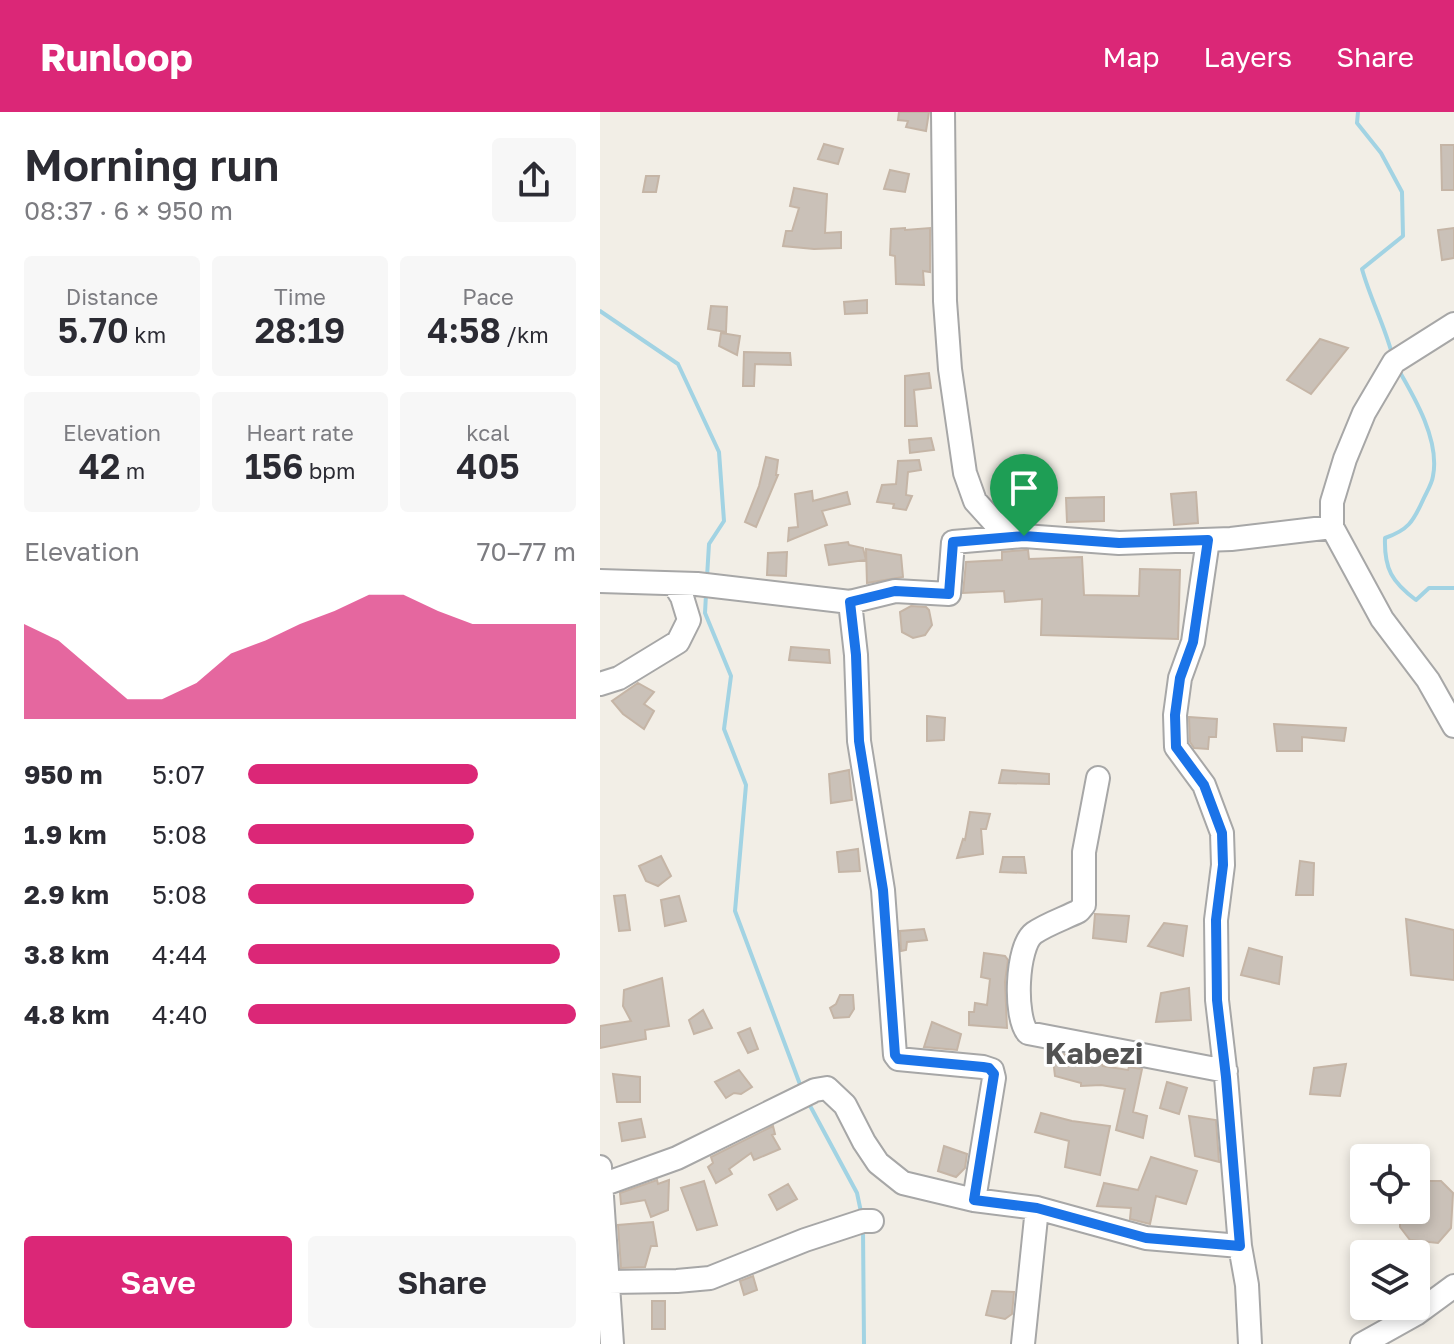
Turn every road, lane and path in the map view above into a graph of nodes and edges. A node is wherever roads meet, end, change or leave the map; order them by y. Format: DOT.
graph roads {
  1 [pos="943,112"];
  2 [pos="1454,324"];
  3 [pos="1332,527"];
  4 [pos="1024,536"];
  5 [pos="1208,540"];
  6 [pos="600,581"];
  7 [pos="674,584"];
  8 [pos="850,602"];
  9 [pos="600,684"];
  10 [pos="1454,726"];
  11 [pos="1098,778"];
  12 [pos="1226,1071"];
  13 [pos="601,1176"];
  14 [pos="974,1200"];
  15 [pos="1037,1208"];
  16 [pos="872,1221"];
  17 [pos="1240,1246"];
  18 [pos="608,1282"];
  19 [pos="1454,1286"];
  20 [pos="612,1344"];
  21 [pos="1023,1344"];
  22 [pos="1250,1344"];
  23 [pos="1362,1344"];
  1 -- 4 [label="street"];
  2 -- 3 [label="street"];
  3 -- 5 [label="street"];
  3 -- 10 [label="street"];
  4 -- 5 [label="street"];
  4 -- 8 [label="street"];
  5 -- 12 [label="street"];
  6 -- 7 [label="street"];
  7 -- 8 [label="street"];
  7 -- 9 [label="street"];
  8 -- 14 [label="street"];
  11 -- 12 [label="street"];
  12 -- 17 [label="street"];
  13 -- 14 [label="street"];
  13 -- 18 [label="street"];
  14 -- 15 [label="street"];
  15 -- 17 [label="street"];
  15 -- 21 [label="street"];
  16 -- 18 [label="street"];
  17 -- 22 [label="street"];
  18 -- 20 [label="street"];
  19 -- 23 [label="street"];
}
